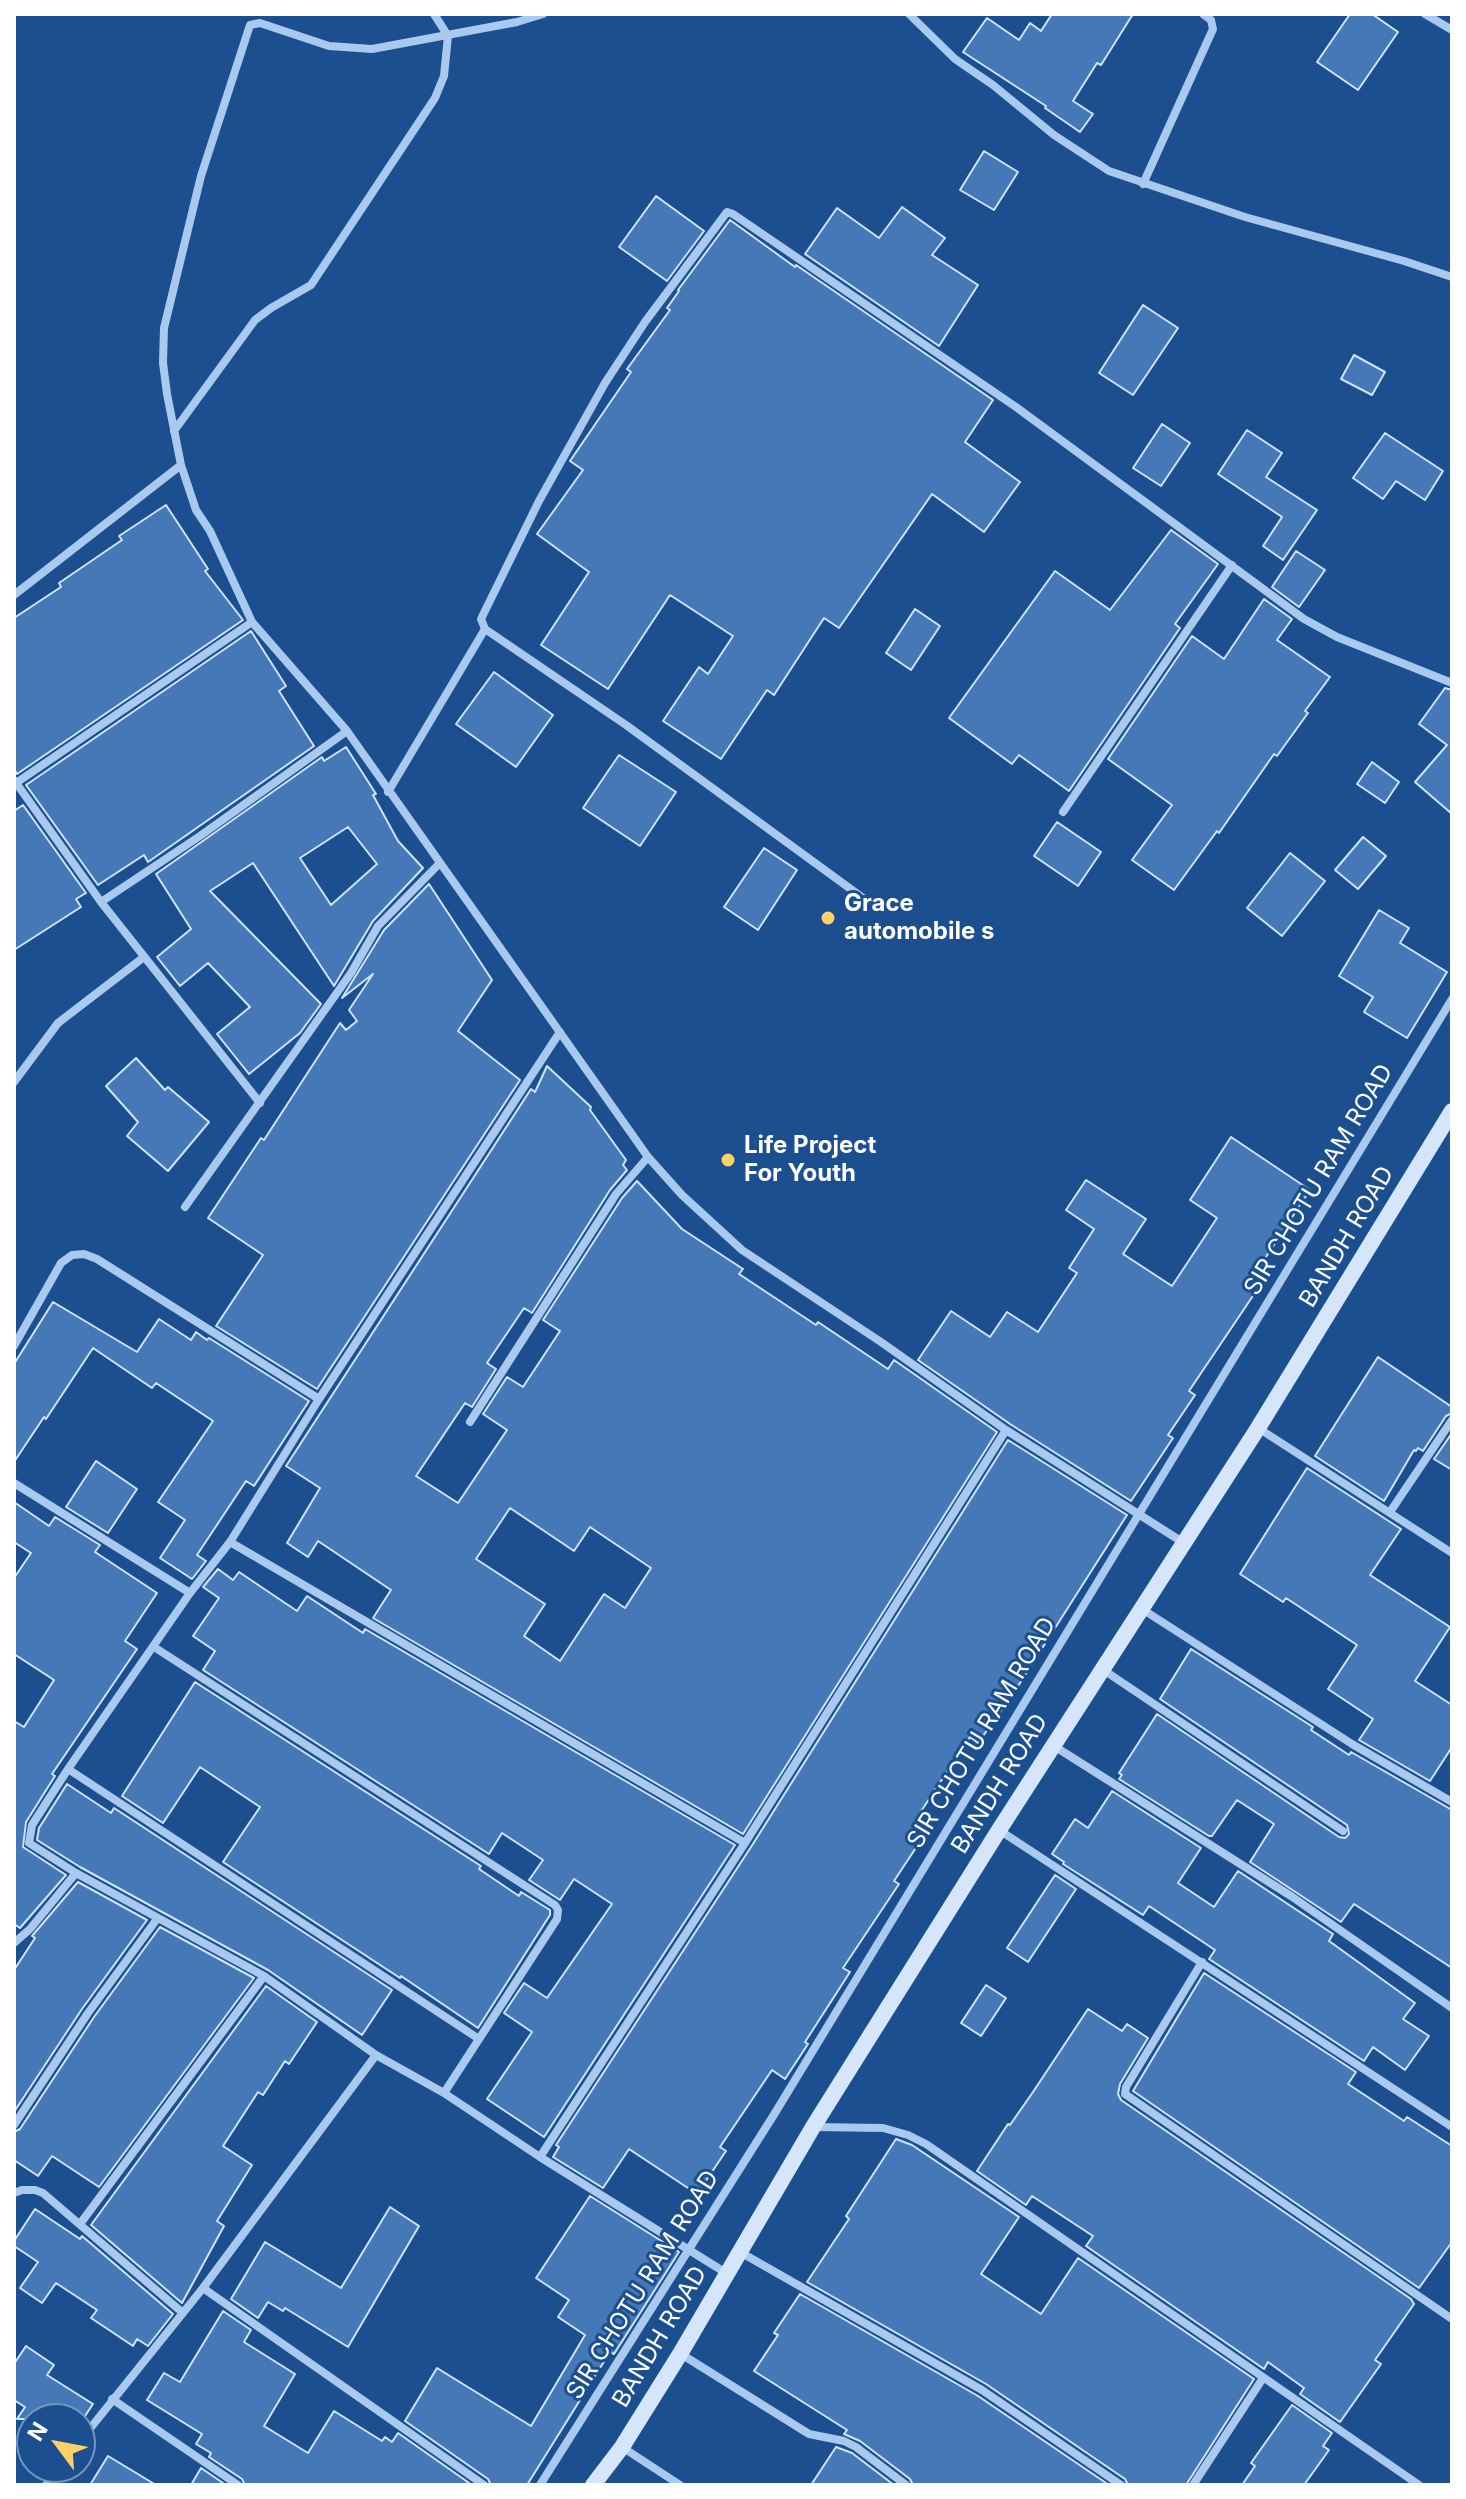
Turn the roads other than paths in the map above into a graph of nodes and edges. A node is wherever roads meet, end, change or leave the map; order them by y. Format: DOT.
graph roads {
  1 [pos="255,14"];
  2 [pos="434,14"];
  3 [pos="543,14"];
  4 [pos="909,14"];
  5 [pos="1203,14"];
  6 [pos="1425,14"];
  7 [pos="250,25"];
  8 [pos="1452,30"];
  9 [pos="448,36"];
  10 [pos="1143,184"];
  11 [pos="1452,277"];
  12 [pos="174,431"];
  13 [pos="181,465"];
  14 [pos="1232,565"];
  15 [pos="14,595"];
  16 [pos="252,622"];
  17 [pos="485,629"];
  18 [pos="1452,683"];
  19 [pos="347,731"];
  20 [pos="15,781"];
  21 [pos="388,792"];
  22 [pos="1063,812"];
  23 [pos="439,864"];
  24 [pos="863,898"];
  25 [pos="101,902"];
  26 [pos="144,957"];
  27 [pos="1452,999"];
  28 [pos="560,1032"];
  29 [pos="14,1082"];
  30 [pos="260,1103"];
  31 [pos="1452,1111"];
  32 [pos="648,1157"];
  33 [pos="185,1207"];
  34 [pos="14,1346"];
  35 [pos="319,1399"];
  36 [pos="1452,1420"];
  37 [pos="470,1422"];
  38 [pos="1258,1428"];
  39 [pos="1006,1430"];
  40 [pos="14,1483"];
  41 [pos="1390,1512"];
  42 [pos="1138,1514"];
  43 [pos="230,1542"];
  44 [pos="1184,1543"];
  45 [pos="1452,1553"];
  46 [pos="190,1593"];
  47 [pos="1141,1609"];
  48 [pos="154,1647"];
  49 [pos="1102,1669"];
  50 [pos="1053,1745"];
  51 [pos="68,1769"];
  52 [pos="1452,1802"];
  53 [pos="999,1830"];
  54 [pos="1343,1831"];
  55 [pos="745,1843"];
  56 [pos="76,1873"];
  57 [pos="157,1919"];
  58 [pos="14,1943"];
  59 [pos="1202,1962"];
  60 [pos="264,1976"];
  61 [pos="1452,2008"];
  62 [pos="479,2039"];
  63 [pos="376,2055"];
  64 [pos="444,2093"];
  65 [pos="14,2125"];
  66 [pos="813,2127"];
  67 [pos="1452,2127"];
  68 [pos="540,2157"];
  69 [pos="14,2193"];
  70 [pos="80,2224"];
  71 [pos="689,2250"];
  72 [pos="739,2251"];
  73 [pos="726,2273"];
  74 [pos="203,2288"];
  75 [pos="183,2313"];
  76 [pos="1452,2319"];
  77 [pos="680,2354"];
  78 [pos="1263,2378"];
  79 [pos="112,2399"];
  80 [pos="96,2420"];
  81 [pos="622,2447"];
  82 [pos="238,2485"];
  83 [pos="484,2485"];
  84 [pos="540,2485"];
  85 [pos="593,2485"];
  86 [pos="680,2485"];
  87 [pos="906,2485"];
  88 [pos="1121,2485"];
  89 [pos="1193,2485"];
  90 [pos="1419,2485"];
  1 -- 7 [label="street"];
  2 -- 9 [label="street"];
  3 -- 9 [label="street"];
  4 -- 10 [label="street"];
  5 -- 10 [label="street"];
  6 -- 8 [label="street"];
  7 -- 9 [label="street"];
  7 -- 12 [label="street"];
  9 -- 12 [label="street"];
  10 -- 11 [label="street"];
  12 -- 13 [label="street"];
  13 -- 15 [label="street"];
  13 -- 16 [label="street"];
  14 -- 17 [label="street"];
  14 -- 18 [label="street"];
  14 -- 22 [label="street"];
  16 -- 19 [label="street"];
  16 -- 20 [label="street"];
  17 -- 21 [label="street"];
  17 -- 24 [label="street"];
  19 -- 21 [label="street"];
  19 -- 25 [label="street"];
  20 -- 25 [label="street"];
  21 -- 23 [label="street"];
  23 -- 28 [label="street"];
  23 -- 30 [label="street"];
  25 -- 26 [label="street"];
  26 -- 29 [label="street"];
  26 -- 30 [label="street"];
  27 -- 42 [label="street, SIR CHOTU RAM ROAD"];
  28 -- 32 [label="street"];
  28 -- 35 [label="street"];
  30 -- 33 [label="street"];
  31 -- 38 [label="street, BANDH ROAD"];
  32 -- 37 [label="street"];
  32 -- 39 [label="street"];
  34 -- 35 [label="street"];
  35 -- 43 [label="street"];
  36 -- 41 [label="street"];
  38 -- 41 [label="street"];
  38 -- 44 [label="street, BANDH ROAD"];
  39 -- 42 [label="street"];
  39 -- 55 [label="street"];
  40 -- 46 [label="street"];
  41 -- 45 [label="street"];
  42 -- 44 [label="street"];
  42 -- 71 [label="street, SIR CHOTU RAM ROAD"];
  43 -- 46 [label="street"];
  43 -- 55 [label="street"];
  44 -- 47 [label="street, BANDH ROAD"];
  46 -- 48 [label="street"];
  47 -- 49 [label="street, BANDH ROAD"];
  47 -- 52 [label="street"];
  48 -- 51 [label="street"];
  48 -- 62 [label="street"];
  49 -- 50 [label="street, BANDH ROAD"];
  49 -- 54 [label="street"];
  50 -- 53 [label="street, BANDH ROAD"];
  50 -- 61 [label="street"];
  51 -- 56 [label="street"];
  51 -- 62 [label="street"];
  53 -- 59 [label="street"];
  53 -- 66 [label="street, BANDH ROAD"];
  55 -- 68 [label="street"];
  56 -- 57 [label="street"];
  56 -- 58 [label="street"];
  57 -- 60 [label="street"];
  57 -- 65 [label="street"];
  59 -- 67 [label="street"];
  59 -- 76 [label="street"];
  60 -- 63 [label="street"];
  60 -- 70 [label="street"];
  62 -- 64 [label="street"];
  63 -- 64 [label="street"];
  63 -- 74 [label="street"];
  64 -- 68 [label="street"];
  66 -- 72 [label="street, BANDH ROAD"];
  66 -- 78 [label="street"];
  68 -- 71 [label="street"];
  69 -- 70 [label="street"];
  70 -- 75 [label="street"];
  71 -- 73 [label="street"];
  71 -- 84 [label="street, SIR CHOTU RAM ROAD"];
  72 -- 73 [label="street, BANDH ROAD"];
  72 -- 88 [label="street"];
  73 -- 77 [label="street, BANDH ROAD"];
  74 -- 75 [label="street"];
  74 -- 83 [label="street"];
  75 -- 79 [label="street"];
  77 -- 81 [label="street, BANDH ROAD"];
  77 -- 87 [label="street"];
  78 -- 89 [label="street"];
  78 -- 90 [label="street"];
  79 -- 80 [label="street"];
  79 -- 82 [label="street"];
  81 -- 85 [label="street, BANDH ROAD"];
  81 -- 86 [label="street"];
}
